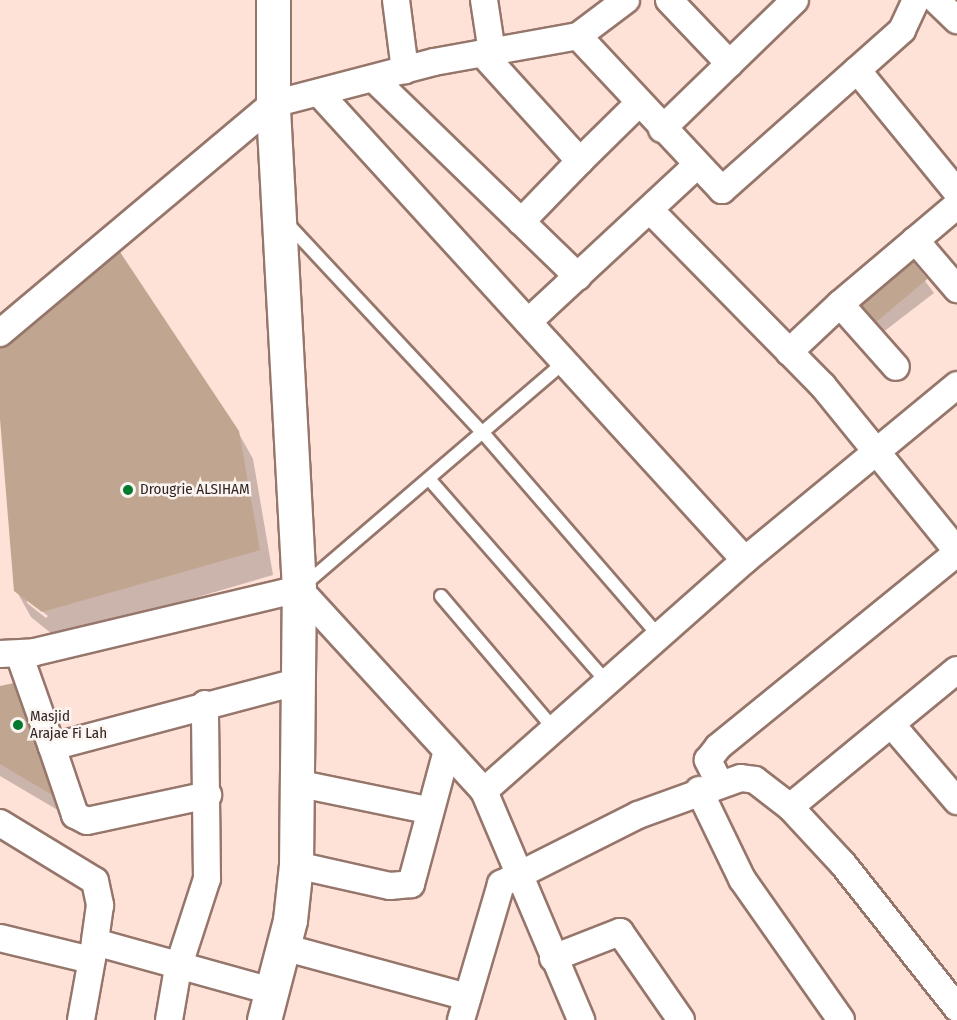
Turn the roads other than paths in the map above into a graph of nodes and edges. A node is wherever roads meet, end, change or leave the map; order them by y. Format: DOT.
graph roads {
  1 [pos="273,0"];
  2 [pos="396,0"];
  3 [pos="484,0"];
  4 [pos="669,0"];
  5 [pos="795,0"];
  6 [pos="936,0"];
  7 [pos="616,4"];
  8 [pos="907,6"];
  9 [pos="957,20"];
  10 [pos="578,36"];
  11 [pos="487,52"];
  12 [pos="730,64"];
  13 [pos="405,70"];
  14 [pos="857,70"];
  15 [pos="374,78"];
  16 [pos="319,93"];
  17 [pos="639,103"];
  18 [pos="273,104"];
  19 [pos="662,129"];
  20 [pos="580,161"];
  21 [pos="696,166"];
  22 [pos="957,192"];
  23 [pos="957,205"];
  24 [pos="650,210"];
  25 [pos="279,214"];
  26 [pos="521,222"];
  27 [pos="915,240"];
  28 [pos="578,277"];
  29 [pos="957,289"];
  30 [pos="840,304"];
  31 [pos="528,322"];
  32 [pos="0,333"];
  33 [pos="789,352"];
  34 [pos="564,362"];
  35 [pos="896,367"];
  36 [pos="957,385"];
  37 [pos="484,434"];
  38 [pos="877,450"];
  39 [pos="430,480"];
  40 [pos="957,552"];
  41 [pos="745,560"];
  42 [pos="299,589"];
  43 [pos="441,596"];
  44 [pos="659,636"];
  45 [pos="9,654"];
  46 [pos="956,674"];
  47 [pos="296,682"];
  48 [pos="607,682"];
  49 [pos="205,704"];
  50 [pos="892,725"];
  51 [pos="555,729"];
  52 [pos="52,747"];
  53 [pos="447,751"];
  54 [pos="296,783"];
  55 [pos="709,786"];
  56 [pos="484,791"];
  57 [pos="208,795"];
  58 [pos="957,801"];
  59 [pos="790,807"];
  60 [pos="428,810"];
  61 [pos="0,823"];
  62 [pos="296,865"];
  63 [pos="517,875"];
  64 [pos="0,938"];
  65 [pos="283,947"];
  66 [pos="93,951"];
  67 [pos="553,958"];
  68 [pos="178,968"];
  69 [pos="268,1005"];
  70 [pos="464,1008"];
  71 [pos="957,1008"];
  72 [pos="81,1020"];
  73 [pos="169,1020"];
  74 [pos="581,1020"];
  75 [pos="681,1020"];
  76 [pos="841,1020"];
  1 -- 18 [label="street"];
  2 -- 13 [label="street"];
  3 -- 11 [label="street"];
  4 -- 12 [label="street"];
  5 -- 12 [label="street"];
  6 -- 9 [label="street"];
  7 -- 10 [label="street"];
  8 -- 14 [label="street"];
  10 -- 11 [label="street"];
  10 -- 17 [label="street"];
  11 -- 13 [label="street"];
  11 -- 20 [label="street"];
  12 -- 19 [label="street"];
  13 -- 15 [label="street"];
  14 -- 21 [label="street"];
  14 -- 22 [label="street"];
  15 -- 16 [label="street"];
  15 -- 26 [label="street"];
  16 -- 18 [label="street"];
  16 -- 31 [label="street"];
  17 -- 19 [label="street"];
  17 -- 20 [label="street"];
  18 -- 25 [label="street"];
  18 -- 32 [label="street"];
  19 -- 21 [label="street"];
  20 -- 26 [label="street"];
  21 -- 24 [label="street"];
  23 -- 27 [label="street"];
  24 -- 28 [label="street"];
  24 -- 33 [label="street"];
  25 -- 37 [label="lane"];
  25 -- 42 [label="street"];
  26 -- 28 [label="street"];
  27 -- 29 [label="street"];
  27 -- 30 [label="street"];
  28 -- 31 [label="street"];
  30 -- 33 [label="street"];
  30 -- 35 [label="street"];
  31 -- 34 [label="street"];
  33 -- 38 [label="street"];
  34 -- 37 [label="lane"];
  34 -- 41 [label="street"];
  36 -- 38 [label="street"];
  37 -- 39 [label="lane"];
  37 -- 44 [label="lane"];
  38 -- 40 [label="street"];
  38 -- 41 [label="street"];
  39 -- 42 [label="lane"];
  39 -- 48 [label="lane"];
  40 -- 55 [label="street"];
  41 -- 44 [label="street"];
  42 -- 45 [label="street"];
  42 -- 47 [label="street"];
  42 -- 53 [label="street"];
  43 -- 51 [label="lane"];
  44 -- 48 [label="street"];
  45 -- 52 [label="street"];
  46 -- 50 [label="street"];
  47 -- 49 [label="street"];
  47 -- 54 [label="street"];
  48 -- 51 [label="street"];
  49 -- 52 [label="street"];
  49 -- 57 [label="street"];
  50 -- 58 [label="street"];
  50 -- 59 [label="street"];
  51 -- 56 [label="street"];
  52 -- 57 [label="street"];
  53 -- 56 [label="street"];
  53 -- 60 [label="street"];
  54 -- 60 [label="street"];
  54 -- 62 [label="street"];
  55 -- 59 [label="street"];
  55 -- 63 [label="street"];
  55 -- 76 [label="street"];
  56 -- 63 [label="street"];
  57 -- 68 [label="street"];
  59 -- 71 [label="street"];
  60 -- 62 [label="street"];
  61 -- 66 [label="street"];
  62 -- 65 [label="street"];
  63 -- 67 [label="street"];
  63 -- 70 [label="street"];
  64 -- 66 [label="street"];
  65 -- 69 [label="street"];
  65 -- 70 [label="street"];
  66 -- 68 [label="street"];
  66 -- 72 [label="street"];
  67 -- 74 [label="street"];
  67 -- 75 [label="street"];
  68 -- 69 [label="street"];
  68 -- 73 [label="street"];
}
